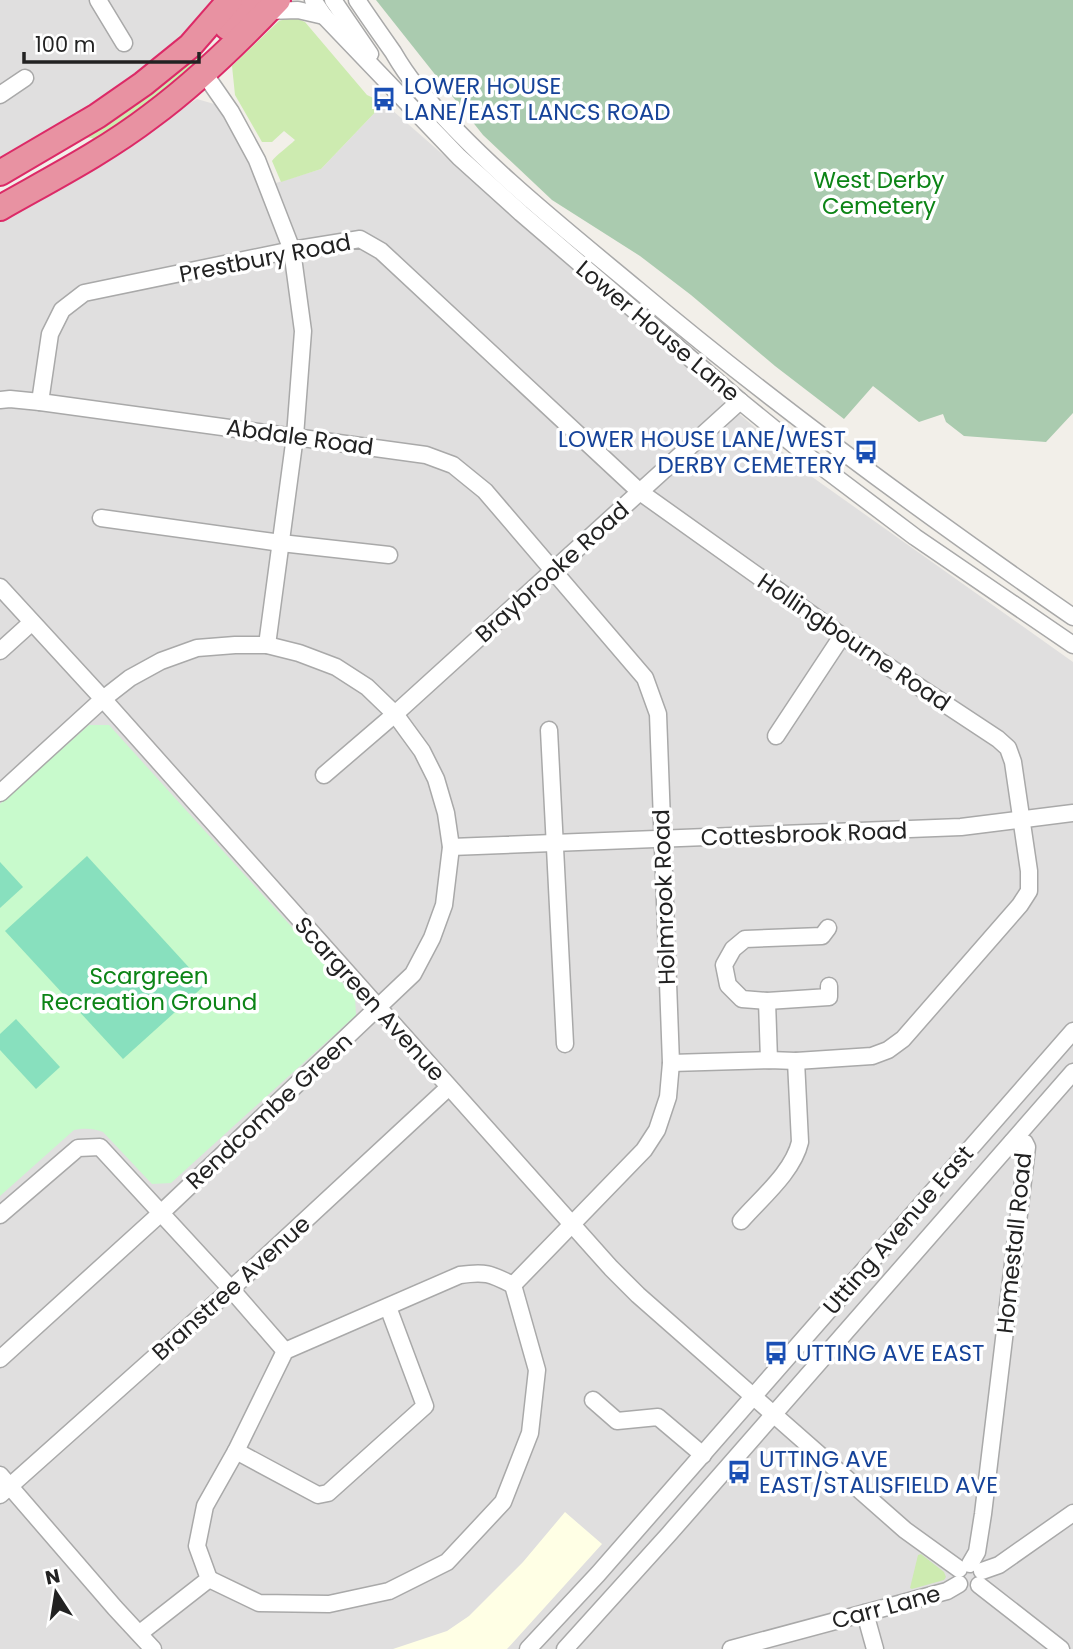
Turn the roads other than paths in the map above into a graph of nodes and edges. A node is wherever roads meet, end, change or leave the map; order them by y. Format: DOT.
graph roads {
  1 [pos="98,0"];
  2 [pos="230,0"];
  3 [pos="313,0"];
  4 [pos="333,0"];
  5 [pos="358,1"];
  6 [pos="266,4"];
  7 [pos="324,16"];
  8 [pos="124,43"];
  9 [pos="204,73"];
  10 [pos="25,78"];
  11 [pos="143,84"];
  12 [pos="397,94"];
  13 [pos="0,95"];
  14 [pos="0,173"];
  15 [pos="0,208"];
  16 [pos="292,250"];
  17 [pos="0,400"];
  18 [pos="740,401"];
  19 [pos="40,402"];
  20 [pos="295,436"];
  21 [pos="640,492"];
  22 [pos="101,517"];
  23 [pos="281,543"];
  24 [pos="389,555"];
  25 [pos="553,572"];
  26 [pos="0,587"];
  27 [pos="1073,617"];
  28 [pos="31,622"];
  29 [pos="842,636"];
  30 [pos="267,645"];
  31 [pos="1073,645"];
  32 [pos="0,651"];
  33 [pos="103,699"];
  34 [pos="395,714"];
  35 [pos="549,730"];
  36 [pos="776,736"];
  37 [pos="324,775"];
  38 [pos="0,793"];
  39 [pos="1073,813"];
  40 [pos="1021,820"];
  41 [pos="662,840"];
  42 [pos="556,842"];
  43 [pos="451,847"];
  44 [pos="828,928"];
  45 [pos="829,986"];
  46 [pos="767,1000"];
  47 [pos="378,1008"];
  48 [pos="1073,1031"];
  49 [pos="565,1044"];
  50 [pos="769,1060"];
  51 [pos="796,1061"];
  52 [pos="671,1063"];
  53 [pos="1073,1072"];
  54 [pos="449,1087"];
  55 [pos="1012,1142"];
  56 [pos="161,1213"];
  57 [pos="0,1215"];
  58 [pos="741,1221"];
  59 [pos="573,1224"];
  60 [pos="513,1285"];
  61 [pos="231,1289"];
  62 [pos="388,1307"];
  63 [pos="285,1351"];
  64 [pos="0,1359"];
  65 [pos="753,1396"];
  66 [pos="593,1400"];
  67 [pos="774,1415"];
  68 [pos="236,1451"];
  69 [pos="703,1455"];
  70 [pos="4,1486"];
  71 [pos="1073,1513"];
  72 [pos="970,1575"];
  73 [pos="209,1578"];
  74 [pos="865,1613"];
  75 [pos="140,1633"];
  76 [pos="153,1649"];
  77 [pos="528,1649"];
  78 [pos="565,1649"];
  79 [pos="731,1649"];
  80 [pos="875,1649"];
  81 [pos="1061,1649"];
  1 -- 8 [label="street"];
  2 -- 11 [label="highway"];
  3 -- 7 [label="street, Lower House Lane"];
  4 -- 12 [label="street"];
  5 -- 27 [label="street, Lower House Lane"];
  6 -- 7 [label="street"];
  6 -- 9 [label="highway"];
  6 -- 11 [label="highway"];
  7 -- 12 [label="street, Lower House Lane"];
  9 -- 15 [label="highway"];
  9 -- 16 [label="street"];
  10 -- 13 [label="street"];
  11 -- 14 [label="highway"];
  12 -- 18 [label="street, Lower House Lane"];
  16 -- 19 [label="street, Prestbury Road"];
  16 -- 20 [label="street"];
  16 -- 21 [label="street, Prestbury Road"];
  17 -- 19 [label="street, Abdale Road"];
  18 -- 21 [label="street, Braybrooke Road"];
  18 -- 31 [label="street, Lower House Lane"];
  19 -- 20 [label="street, Abdale Road"];
  20 -- 23 [label="street"];
  20 -- 25 [label="street, Abdale Road"];
  21 -- 25 [label="street, Braybrooke Road"];
  21 -- 29 [label="street, Hollingbourne Road"];
  22 -- 23 [label="street"];
  23 -- 24 [label="street"];
  23 -- 30 [label="street"];
  25 -- 34 [label="street, Braybrooke Road"];
  25 -- 41 [label="street, Holmrook Road"];
  26 -- 28 [label="street, Scargreen Avenue"];
  28 -- 32 [label="street"];
  28 -- 33 [label="street, Scargreen Avenue"];
  29 -- 36 [label="street"];
  29 -- 40 [label="street, Hollingbourne Road"];
  30 -- 33 [label="street, Rendcombe Green"];
  30 -- 34 [label="street, Rendcombe Green"];
  33 -- 38 [label="street, Rendcombe Green"];
  33 -- 47 [label="street, Scargreen Avenue"];
  34 -- 37 [label="street, Braybrooke Road"];
  34 -- 43 [label="street, Rendcombe Green"];
  35 -- 42 [label="street"];
  39 -- 40 [label="street, Cottesbrook Road"];
  40 -- 41 [label="street, Cottesbrook Road"];
  40 -- 51 [label="street, Hollingbourne Road"];
  41 -- 42 [label="street, Cottesbrook Road"];
  41 -- 52 [label="street, Holmrook Road"];
  42 -- 43 [label="street, Cottesbrook Road"];
  42 -- 49 [label="street"];
  43 -- 47 [label="street, Rendcombe Green"];
  44 -- 46 [label="street"];
  45 -- 46 [label="street"];
  46 -- 50 [label="street"];
  47 -- 54 [label="street, Scargreen Avenue"];
  47 -- 56 [label="street, Rendcombe Green"];
  48 -- 65 [label="street, Utting Avenue East"];
  50 -- 51 [label="street, Hollingbourne Road"];
  50 -- 52 [label="street, Hollingbourne Road"];
  51 -- 58 [label="street"];
  52 -- 59 [label="street, Holmrook Road"];
  53 -- 55 [label="street, Utting Avenue East"];
  54 -- 59 [label="street, Scargreen Avenue"];
  54 -- 61 [label="street, Branstree Avenue"];
  55 -- 67 [label="street, Utting Avenue East"];
  55 -- 72 [label="street, Homestall Road"];
  56 -- 57 [label="street"];
  56 -- 61 [label="street"];
  56 -- 64 [label="street, Rendcombe Green"];
  59 -- 60 [label="street, Holmrook Road"];
  59 -- 65 [label="street, Scargreen Avenue"];
  60 -- 62 [label="street"];
  60 -- 73 [label="street"];
  61 -- 63 [label="street"];
  61 -- 70 [label="street, Branstree Avenue"];
  62 -- 63 [label="street"];
  62 -- 68 [label="street"];
  63 -- 68 [label="street"];
  65 -- 67 [label="street, Scargreen Avenue"];
  65 -- 69 [label="street, Utting Avenue East"];
  66 -- 69 [label="street"];
  67 -- 72 [label="street, Scargreen Avenue"];
  67 -- 78 [label="street, Utting Avenue East"];
  68 -- 73 [label="street"];
  69 -- 77 [label="street, Utting Avenue East"];
  70 -- 75 [label="street"];
  71 -- 72 [label="street, Carr Lane"];
  72 -- 74 [label="street, Carr Lane"];
  72 -- 81 [label="street, Scargreen Avenue"];
  73 -- 75 [label="street"];
  74 -- 79 [label="street, Carr Lane"];
  74 -- 80 [label="street"];
  75 -- 76 [label="street"];
}
